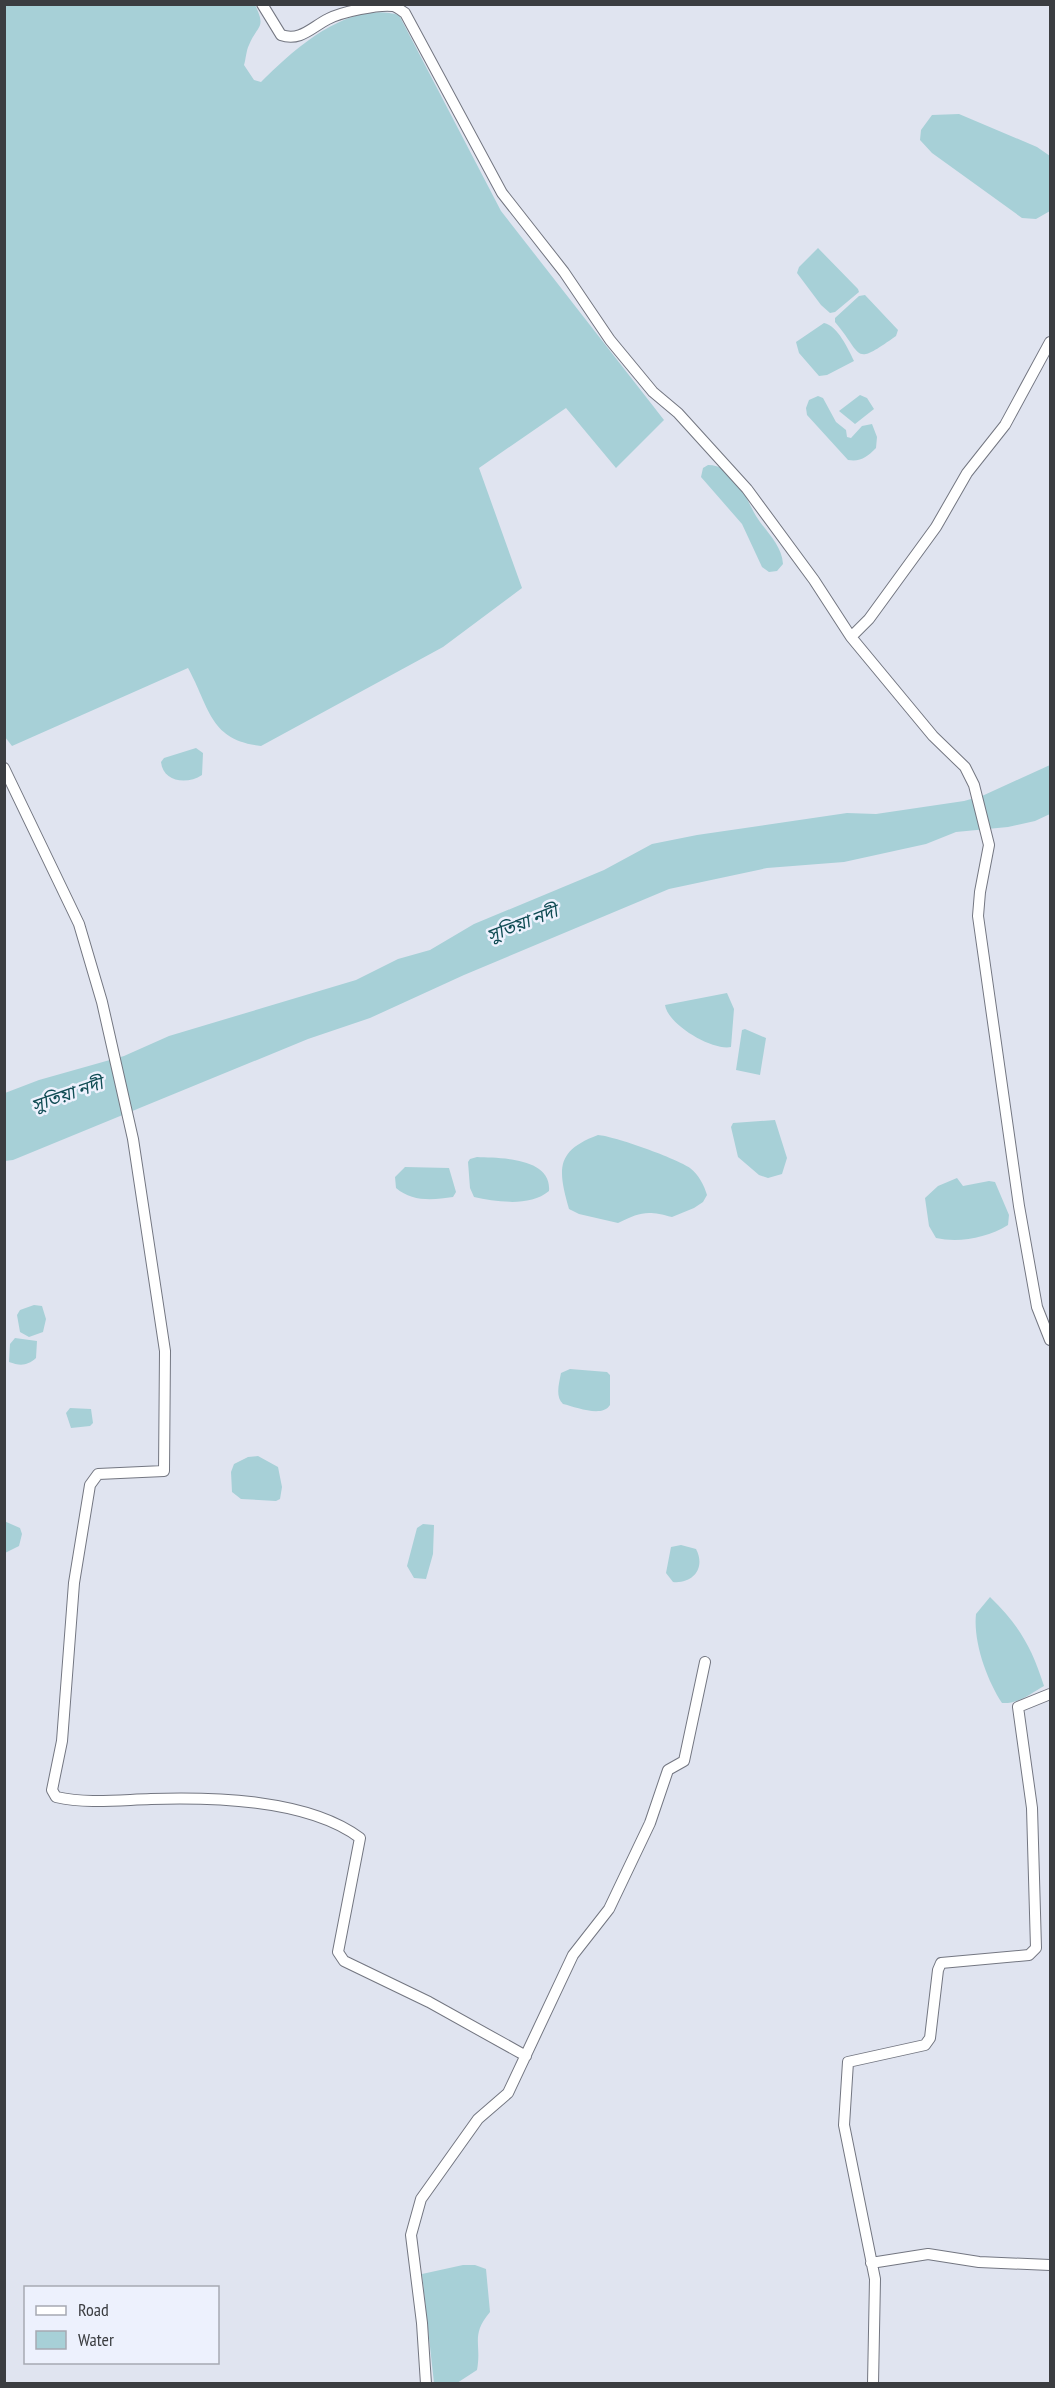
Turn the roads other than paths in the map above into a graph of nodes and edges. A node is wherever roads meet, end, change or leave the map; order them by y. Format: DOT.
graph roads {
  1 [pos="262,4"];
  2 [pos="1050,342"];
  3 [pos="851,637"];
  4 [pos="4,768"];
  5 [pos="1050,1340"];
  6 [pos="705,1662"];
  7 [pos="1050,1695"];
  8 [pos="526,2056"];
  9 [pos="872,2263"];
  10 [pos="1050,2265"];
  11 [pos="426,2384"];
  12 [pos="873,2384"];
  1 -- 3 [label="street"];
  2 -- 3 [label="street"];
  3 -- 5 [label="street"];
  4 -- 8 [label="street"];
  6 -- 8 [label="street"];
  7 -- 9 [label="street"];
  8 -- 11 [label="street"];
  9 -- 10 [label="street"];
  9 -- 12 [label="street"];
}
